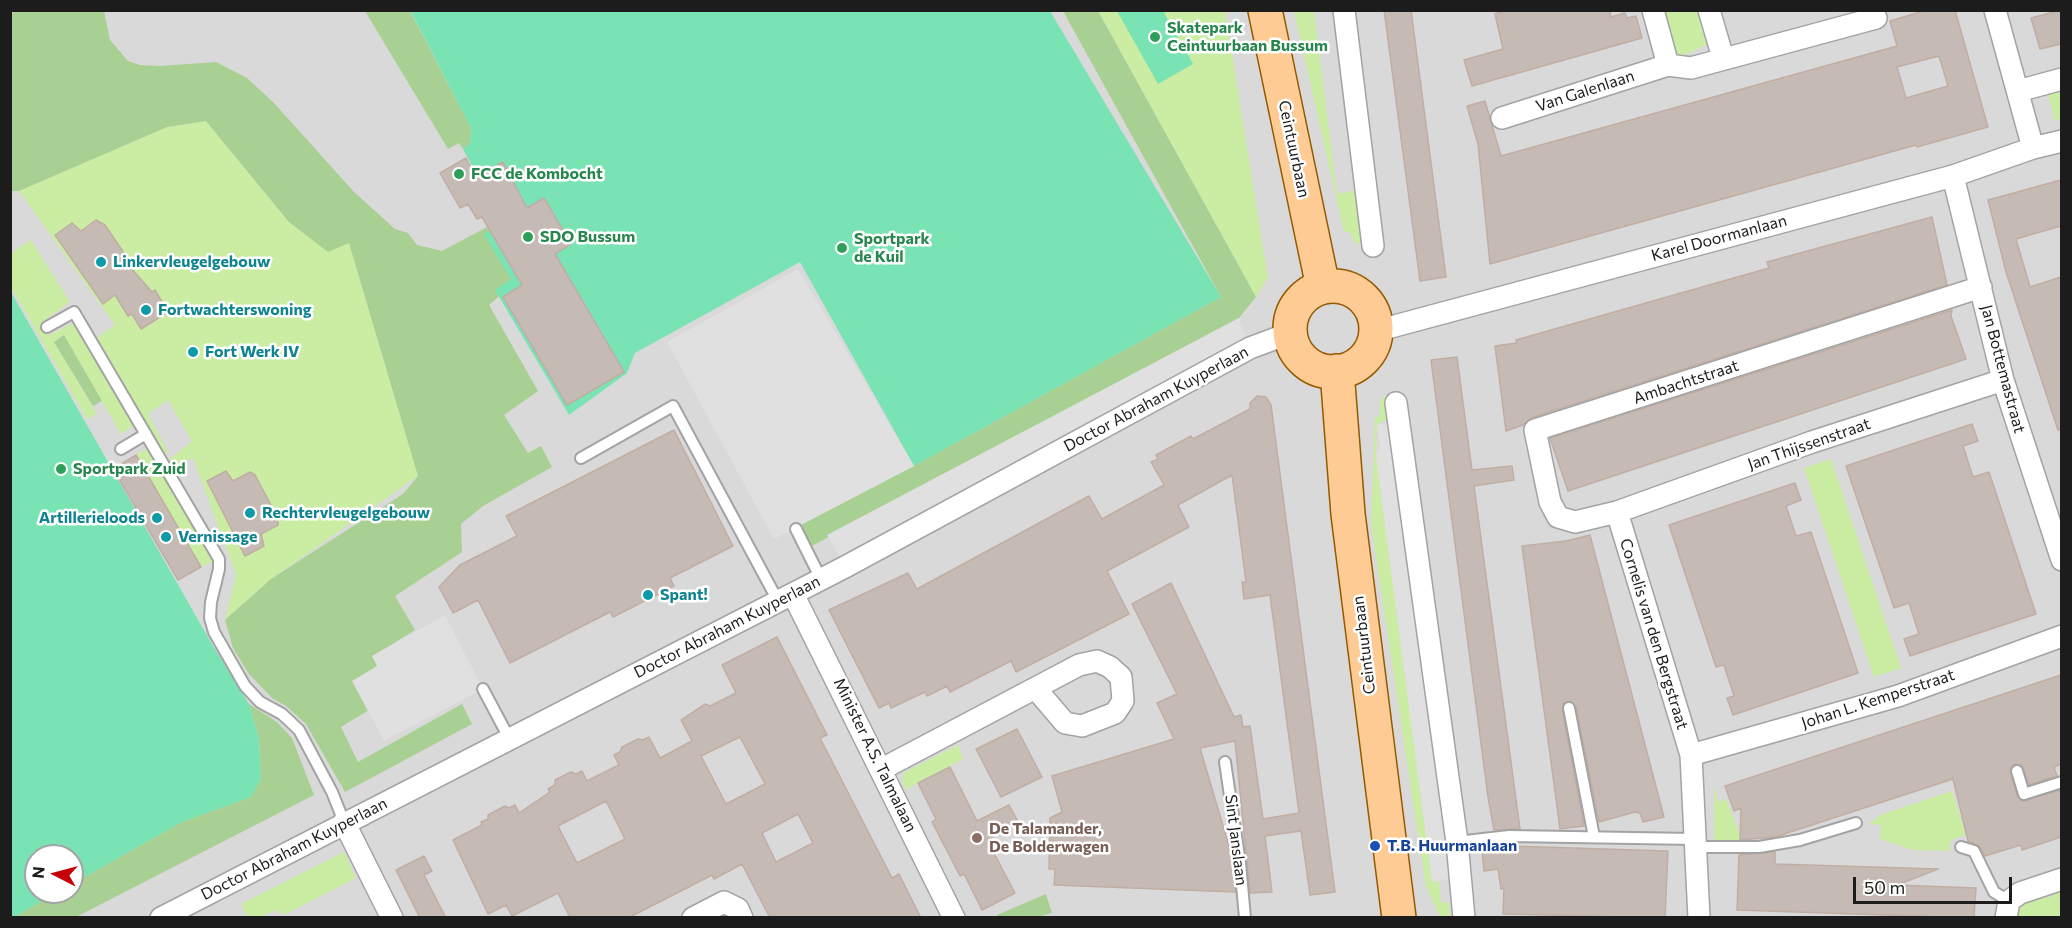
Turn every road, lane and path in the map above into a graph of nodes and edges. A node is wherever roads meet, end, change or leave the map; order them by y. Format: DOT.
graph roads {
  1 [pos="1265,10"];
  2 [pos="1344,10"];
  3 [pos="1653,10"];
  4 [pos="1709,10"];
  5 [pos="2000,12"];
  6 [pos="1876,18"];
  7 [pos="1723,58"];
  8 [pos="1668,65"];
  9 [pos="2061,79"];
  10 [pos="2018,91"];
  11 [pos="1502,118"];
  12 [pos="2061,141"];
  13 [pos="2033,148"];
  14 [pos="1953,176"];
  15 [pos="1373,246"];
  16 [pos="1323,287"];
  17 [pos="1981,287"];
  18 [pos="47,327"];
  19 [pos="1376,331"];
  20 [pos="1290,333"];
  21 [pos="1337,371"];
  22 [pos="2003,380"];
  23 [pos="1396,403"];
  24 [pos="146,434"];
  25 [pos="121,449"];
  26 [pos="581,458"];
  27 [pos="1617,512"];
  28 [pos="796,529"];
  29 [pos="2061,560"];
  30 [pos="821,579"];
  31 [pos="786,597"];
  32 [pos="2061,636"];
  33 [pos="483,689"];
  34 [pos="1036,689"];
  35 [pos="1569,708"];
  36 [pos="509,738"];
  37 [pos="1691,755"];
  38 [pos="1225,762"];
  39 [pos="882,769"];
  40 [pos="2017,771"];
  41 [pos="2061,782"];
  42 [pos="344,822"];
  43 [pos="1856,823"];
  44 [pos="1594,837"];
  45 [pos="1457,842"];
  46 [pos="1696,843"];
  47 [pos="1960,847"];
  48 [pos="2061,879"];
  49 [pos="2008,909"];
  50 [pos="161,918"];
  51 [pos="392,918"];
  52 [pos="693,918"];
  53 [pos="742,918"];
  54 [pos="954,918"];
  55 [pos="1245,918"];
  56 [pos="1399,918"];
  57 [pos="1464,918"];
  58 [pos="1700,918"];
  1 -- 16 [label="main road, Ceintuurbaan"];
  2 -- 15 [label="street"];
  3 -- 8 [label="street"];
  4 -- 7 [label="street"];
  5 -- 10 [label="street"];
  6 -- 7 [label="street, Van Galenlaan"];
  7 -- 8 [label="street, Van Galenlaan"];
  8 -- 11 [label="street, Van Galenlaan"];
  9 -- 10 [label="street"];
  10 -- 13 [label="street"];
  12 -- 13 [label="street, Karel Doormanlaan"];
  13 -- 14 [label="street, Karel Doormanlaan"];
  14 -- 17 [label="street, Jan Bottemastraat"];
  14 -- 19 [label="street, Karel Doormanlaan"];
  16 -- 19 [label="main road"];
  16 -- 20 [label="main road"];
  17 -- 22 [label="street, Jan Bottemastraat"];
  17 -- 27 [label="street, Ambachtstraat"];
  18 -- 24 [label="lane"];
  19 -- 21 [label="main road"];
  20 -- 21 [label="main road"];
  20 -- 30 [label="street, Doctor Abraham Kuyperlaan"];
  21 -- 56 [label="main road, Ceintuurbaan"];
  22 -- 27 [label="street, Jan Thijssenstraat"];
  22 -- 29 [label="street, Jan Bottemastraat"];
  23 -- 45 [label="street"];
  24 -- 25 [label="lane"];
  24 -- 42 [label="lane"];
  26 -- 31 [label="lane"];
  27 -- 37 [label="street, Cornelis van den Bergstraat"];
  28 -- 30 [label="lane"];
  30 -- 31 [label="street, Doctor Abraham Kuyperlaan"];
  31 -- 36 [label="street, Doctor Abraham Kuyperlaan"];
  31 -- 39 [label="street, Minister A.S. Talmalaan"];
  32 -- 37 [label="street, Johan L. Kemperstraat"];
  33 -- 36 [label="lane"];
  34 -- 39 [label="street"];
  35 -- 44 [label="lane"];
  36 -- 42 [label="street, Doctor Abraham Kuyperlaan"];
  37 -- 46 [label="street, Cornelis van den Bergstraat"];
  38 -- 55 [label="lane, Sint Janslaan"];
  39 -- 54 [label="street, Minister A.S. Talmalaan"];
  40 -- 41 [label="lane"];
  42 -- 50 [label="street, Doctor Abraham Kuyperlaan"];
  42 -- 51 [label="street"];
  43 -- 46 [label="lane"];
  44 -- 45 [label="lane"];
  44 -- 46 [label="lane"];
  45 -- 57 [label="street"];
  46 -- 58 [label="street, Cornelis van den Bergstraat"];
  47 -- 49 [label="lane"];
  48 -- 49 [label="street"];
  52 -- 53 [label="street"];
}
